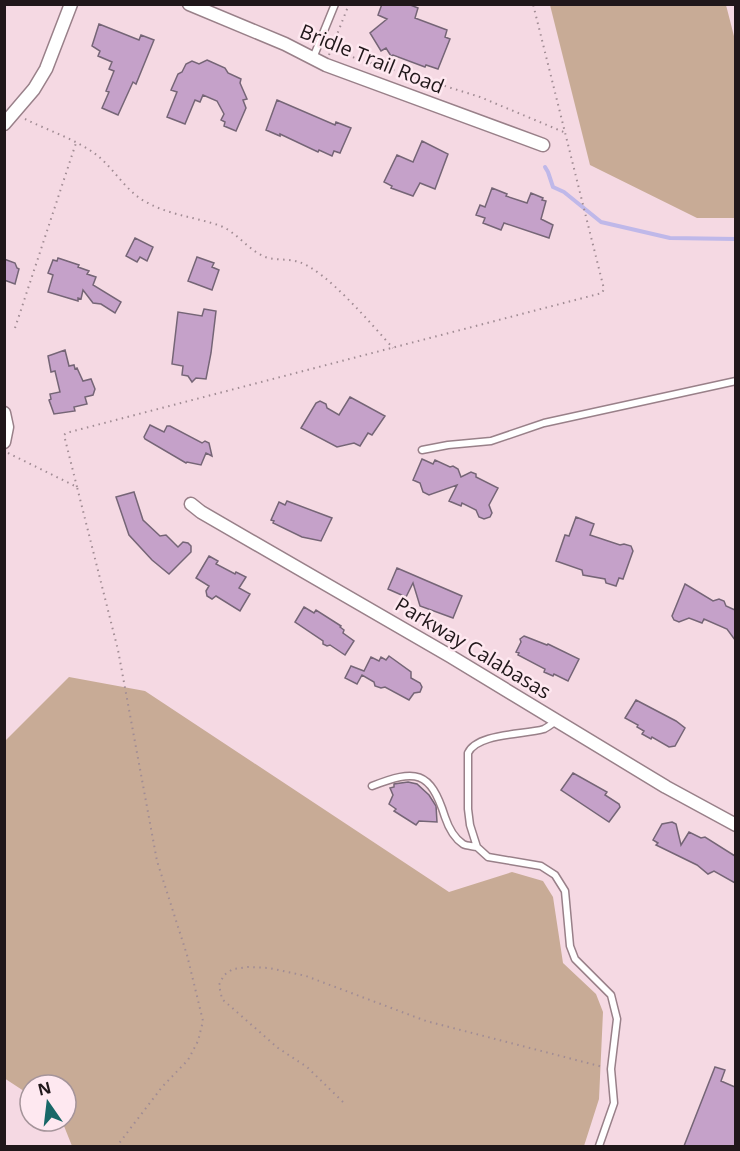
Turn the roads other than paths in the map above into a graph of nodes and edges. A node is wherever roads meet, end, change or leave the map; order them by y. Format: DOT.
graph roads {
  1 [pos="71,4"];
  2 [pos="189,4"];
  3 [pos="335,4"];
  4 [pos="313,58"];
  5 [pos="4,124"];
  6 [pos="543,145"];
  7 [pos="735,381"];
  8 [pos="4,413"];
  9 [pos="4,442"];
  10 [pos="422,450"];
  11 [pos="191,504"];
  12 [pos="556,721"];
  13 [pos="372,786"];
  14 [pos="735,825"];
  15 [pos="477,847"];
  16 [pos="598,1146"];
  1 -- 5 [label="street"];
  2 -- 4 [label="street, Bridle Trail Road"];
  3 -- 4 [label="lane"];
  4 -- 6 [label="street, Bridle Trail Road"];
  7 -- 10 [label="lane"];
  8 -- 9 [label="street"];
  11 -- 12 [label="street, Parkway Calabasas"];
  12 -- 14 [label="street, Parkway Calabasas"];
  12 -- 15 [label="lane"];
  13 -- 15 [label="lane"];
  15 -- 16 [label="lane"];
}
